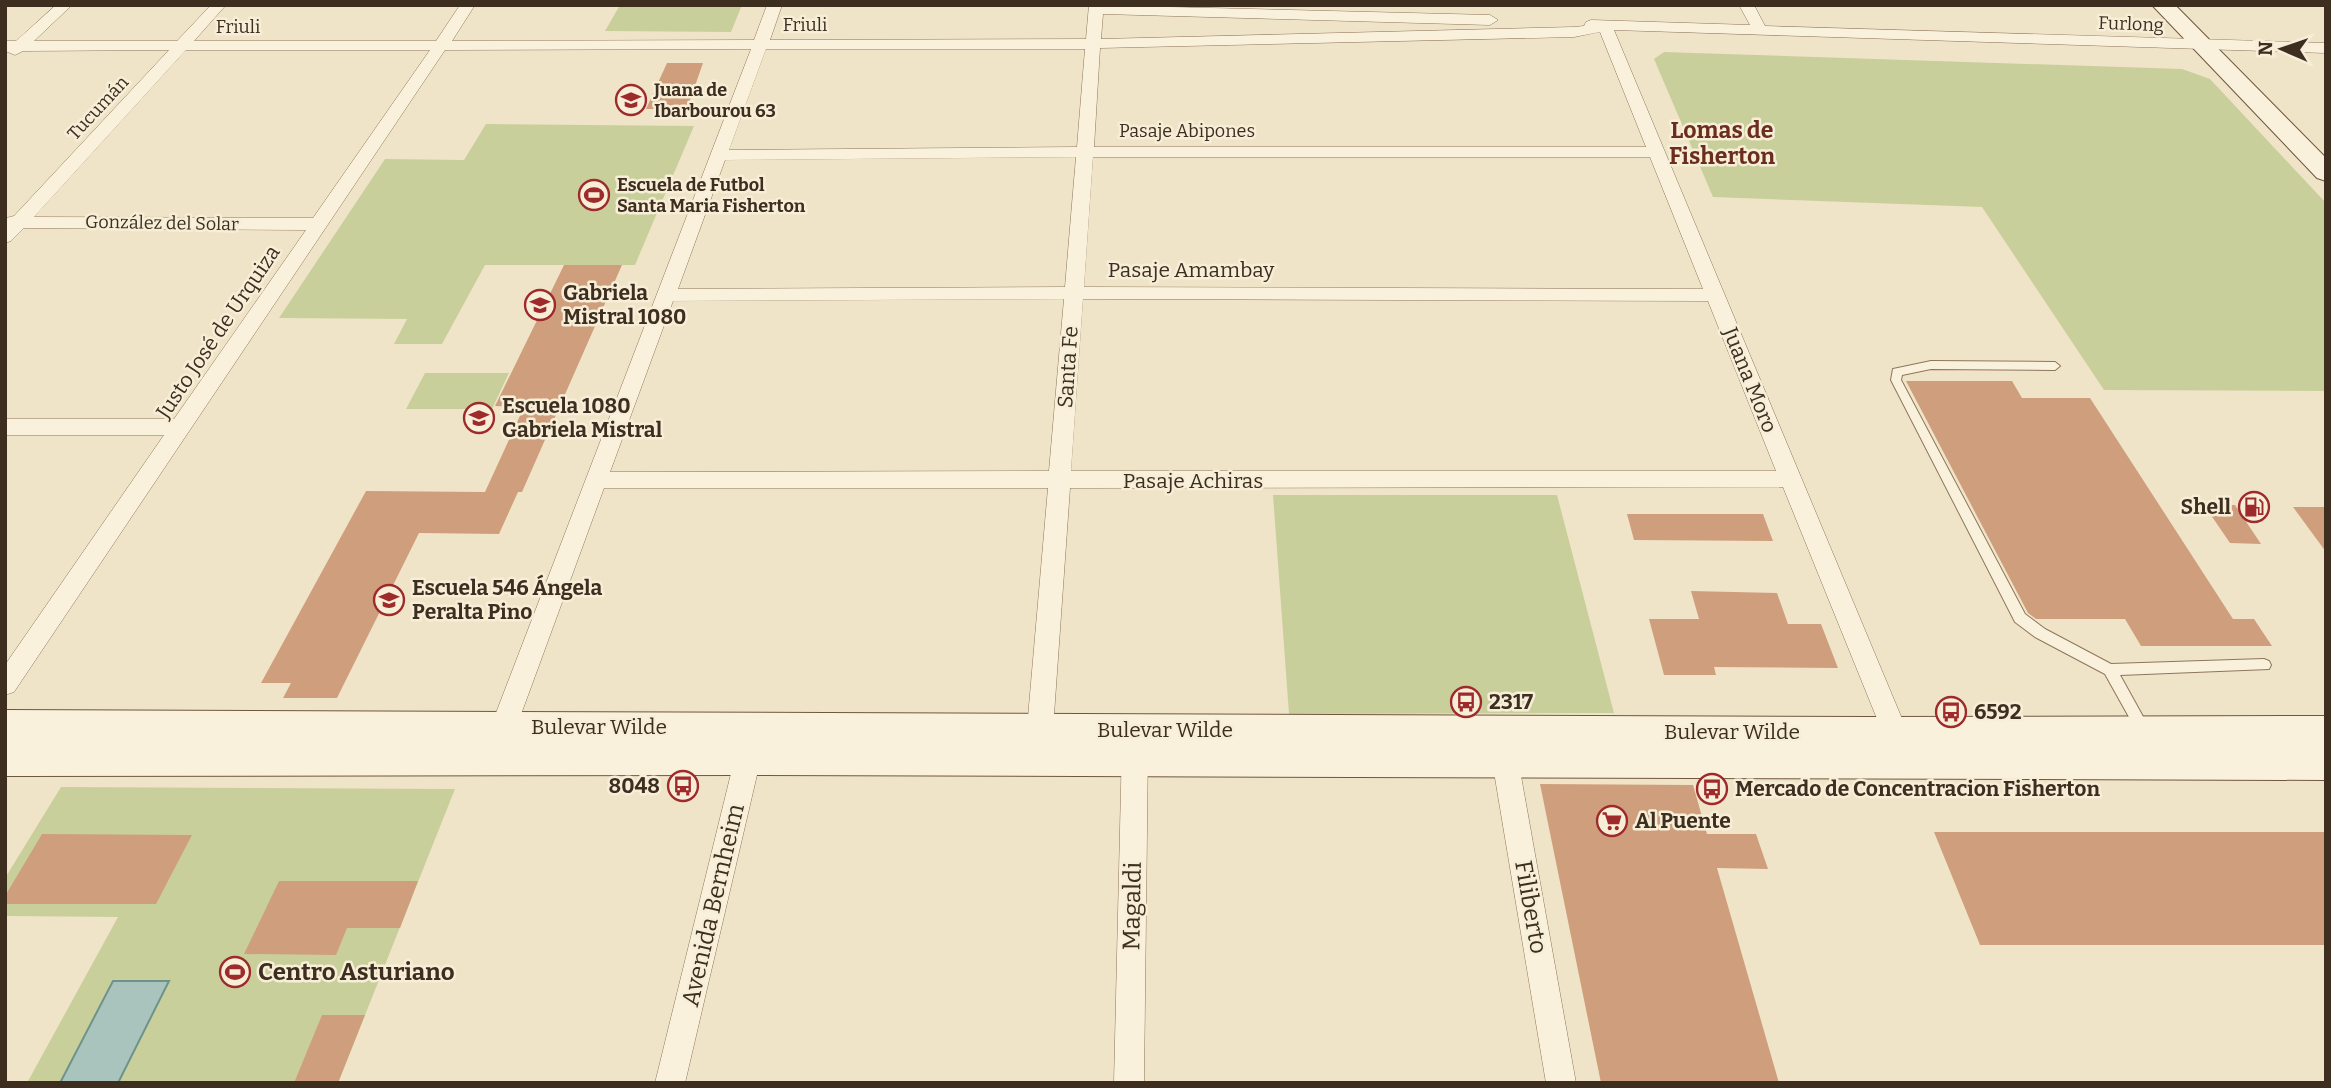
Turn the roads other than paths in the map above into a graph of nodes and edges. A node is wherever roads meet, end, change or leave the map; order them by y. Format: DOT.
graph roads {
  1 [pos="65,5"];
  2 [pos="219,5"];
  3 [pos="468,5"];
  4 [pos="775,5"];
  5 [pos="1746,5"];
  6 [pos="2162,5"];
  7 [pos="2186,5"];
  8 [pos="1096,7"];
  9 [pos="1605,27"];
  10 [pos="1760,30"];
  11 [pos="760,44"];
  12 [pos="1093,44"];
  13 [pos="2201,45"];
  14 [pos="13,46"];
  15 [pos="182,46"];
  16 [pos="440,46"];
  17 [pos="2227,46"];
  18 [pos="2326,48"];
  19 [pos="5,60"];
  20 [pos="2326,146"];
  21 [pos="1083,152"];
  22 [pos="1657,152"];
  23 [pos="718,155"];
  24 [pos="2326,173"];
  25 [pos="12,221"];
  26 [pos="318,224"];
  27 [pos="5,237"];
  28 [pos="1074,293"];
  29 [pos="666,295"];
  30 [pos="1715,295"];
  31 [pos="2055,366"];
  32 [pos="5,427"];
  33 [pos="181,427"];
  34 [pos="1790,479"];
  35 [pos="596,480"];
  36 [pos="1059,481"];
  37 [pos="2264,665"];
  38 [pos="2110,670"];
  39 [pos="5,685"];
  40 [pos="5,726"];
  41 [pos="1040,729"];
  42 [pos="2146,732"];
  43 [pos="2326,732"];
  44 [pos="1895,733"];
  45 [pos="497,742"];
  46 [pos="751,743"];
  47 [pos="1135,744"];
  48 [pos="1502,746"];
  49 [pos="5,759"];
  50 [pos="2326,763"];
  51 [pos="670,1083"];
  52 [pos="1129,1083"];
  53 [pos="1561,1083"];
  1 -- 14 [label="street"];
  2 -- 15 [label="street, Tucumán"];
  3 -- 16 [label="street, Justo José de Urquiza"];
  4 -- 11 [label="street"];
  5 -- 10 [label="street"];
  6 -- 13 [label="main road"];
  7 -- 17 [label="main road"];
  8 -- 9 [label="street, Furlong"];
  8 -- 12 [label="street, Santa Fe"];
  9 -- 10 [label="street, Furlong"];
  9 -- 12 [label="street, Friuli"];
  9 -- 22 [label="street, Juana Moro"];
  10 -- 13 [label="street, Furlong"];
  11 -- 12 [label="street, Friuli"];
  11 -- 16 [label="street, Friuli"];
  11 -- 23 [label="street"];
  12 -- 21 [label="street, Santa Fe"];
  13 -- 17 [label="street, Furlong"];
  13 -- 24 [label="main road"];
  14 -- 15 [label="street, Friuli"];
  14 -- 19 [label="street"];
  15 -- 16 [label="street, Friuli"];
  15 -- 25 [label="street, Tucumán"];
  16 -- 26 [label="street, Justo José de Urquiza"];
  17 -- 18 [label="street, Furlong"];
  17 -- 20 [label="main road"];
  21 -- 22 [label="street, Pasaje Abipones"];
  21 -- 23 [label="street, Pasaje Abipones"];
  21 -- 28 [label="street, Santa Fe"];
  22 -- 30 [label="street, Juana Moro"];
  23 -- 29 [label="street"];
  25 -- 26 [label="street, González del Solar"];
  25 -- 27 [label="street, Tucumán"];
  26 -- 33 [label="street, Justo José de Urquiza"];
  28 -- 29 [label="street, Pasaje Amambay"];
  28 -- 30 [label="street, Pasaje Amambay"];
  28 -- 36 [label="street, Santa Fe"];
  29 -- 35 [label="street"];
  30 -- 34 [label="street, Juana Moro"];
  31 -- 38 [label="lane"];
  32 -- 33 [label="street"];
  33 -- 39 [label="street, Justo José de Urquiza"];
  34 -- 36 [label="street, Pasaje Achiras"];
  34 -- 44 [label="street, Juana Moro"];
  35 -- 36 [label="street, Pasaje Achiras"];
  35 -- 45 [label="street"];
  36 -- 41 [label="street, Santa Fe"];
  37 -- 38 [label="lane"];
  38 -- 42 [label="lane"];
  40 -- 45 [label="main road, Bulevar Wilde"];
  41 -- 46 [label="main road, Bulevar Wilde"];
  41 -- 47 [label="main road, Bulevar Wilde"];
  42 -- 43 [label="main road, Bulevar Wilde"];
  42 -- 44 [label="main road, Bulevar Wilde"];
  44 -- 48 [label="main road, Bulevar Wilde"];
  45 -- 46 [label="main road, Bulevar Wilde"];
  45 -- 49 [label="main road, Bulevar Wilde"];
  46 -- 47 [label="main road, Bulevar Wilde"];
  46 -- 51 [label="street, Avenida Bernheim"];
  47 -- 48 [label="main road, Bulevar Wilde"];
  47 -- 52 [label="street, Magaldi"];
  48 -- 50 [label="main road, Bulevar Wilde"];
  48 -- 53 [label="street, Filiberto"];
}
